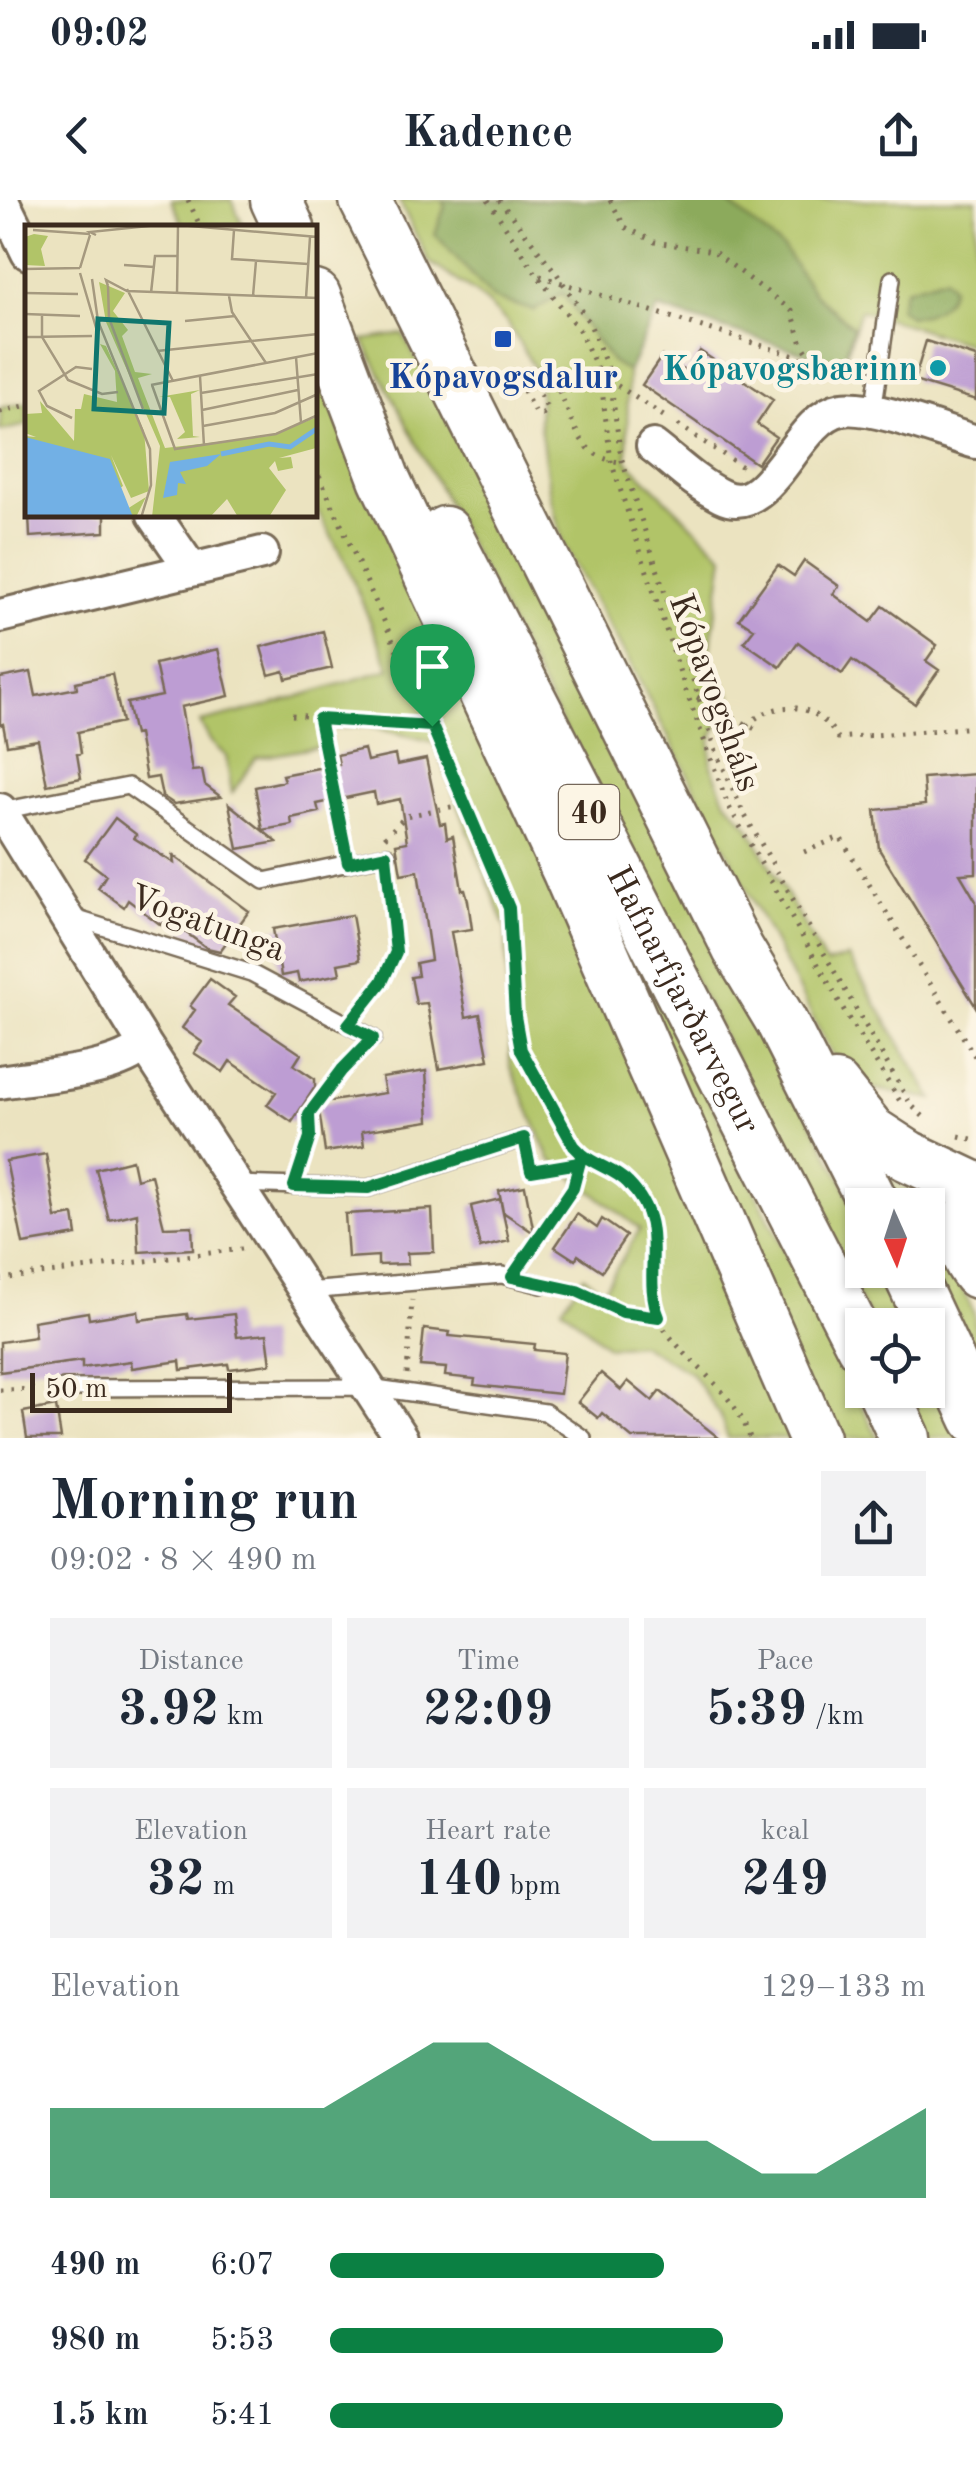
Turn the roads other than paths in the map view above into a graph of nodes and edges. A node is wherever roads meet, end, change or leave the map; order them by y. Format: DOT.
graph roads {
  1 [pos="2,200"];
  2 [pos="276,200"];
  3 [pos="366,200"];
  4 [pos="288,225"];
  5 [pos="25,247"];
  6 [pos="892,279"];
  7 [pos="318,284"];
  8 [pos="318,304"];
  9 [pos="869,411"];
  10 [pos="976,442"];
  11 [pos="652,446"];
  12 [pos="156,518"];
  13 [pos="262,553"];
  14 [pos="192,570"];
  15 [pos="0,616"];
  16 [pos="0,811"];
  17 [pos="386,855"];
  18 [pos="67,916"];
  19 [pos="781,1021"];
  20 [pos="373,1038"];
  21 [pos="145,1045"];
  22 [pos="0,1082"];
  23 [pos="524,1138"];
  24 [pos="236,1184"];
  25 [pos="865,1188"];
  26 [pos="976,1188"];
  27 [pos="976,1201"];
  28 [pos="976,1275"];
  29 [pos="542,1285"];
  30 [pos="916,1288"];
  31 [pos="306,1291"];
  32 [pos="845,1313"];
  33 [pos="369,1387"];
  34 [pos="63,1388"];
  35 [pos="891,1408"];
  36 [pos="976,1418"];
  37 [pos="401,1438"];
  38 [pos="582,1438"];
  39 [pos="814,1438"];
  40 [pos="905,1438"];
  1 -- 5 [label="street"];
  2 -- 4 [label="main road"];
  3 -- 19 [label="main road, Hafnarfjarðarvegur / 40"];
  6 -- 9 [label="lane"];
  7 -- 32 [label="main road, Hafnarfjarðarvegur / 40"];
  8 -- 39 [label="main road"];
  9 -- 10 [label="street"];
  9 -- 11 [label="street"];
  12 -- 14 [label="street"];
  13 -- 14 [label="street"];
  14 -- 15 [label="street"];
  16 -- 17 [label="lane, Vogatunga"];
  16 -- 18 [label="street, Vogatunga"];
  18 -- 20 [label="lane, Vogatunga"];
  18 -- 21 [label="street, Vogatunga"];
  19 -- 25 [label="main road, Hafnarfjarðarvegur / 40"];
  19 -- 26 [label="main road"];
  21 -- 22 [label="street"];
  21 -- 24 [label="street, Vogatunga"];
  23 -- 24 [label="lane"];
  24 -- 31 [label="street, Vogatunga"];
  27 -- 28 [label="street"];
  29 -- 31 [label="lane"];
  30 -- 36 [label="main road"];
  31 -- 33 [label="street, Vogatunga"];
  33 -- 34 [label="lane"];
  33 -- 37 [label="street, Vogatunga"];
  33 -- 38 [label="lane"];
  35 -- 40 [label="main road"];
}
